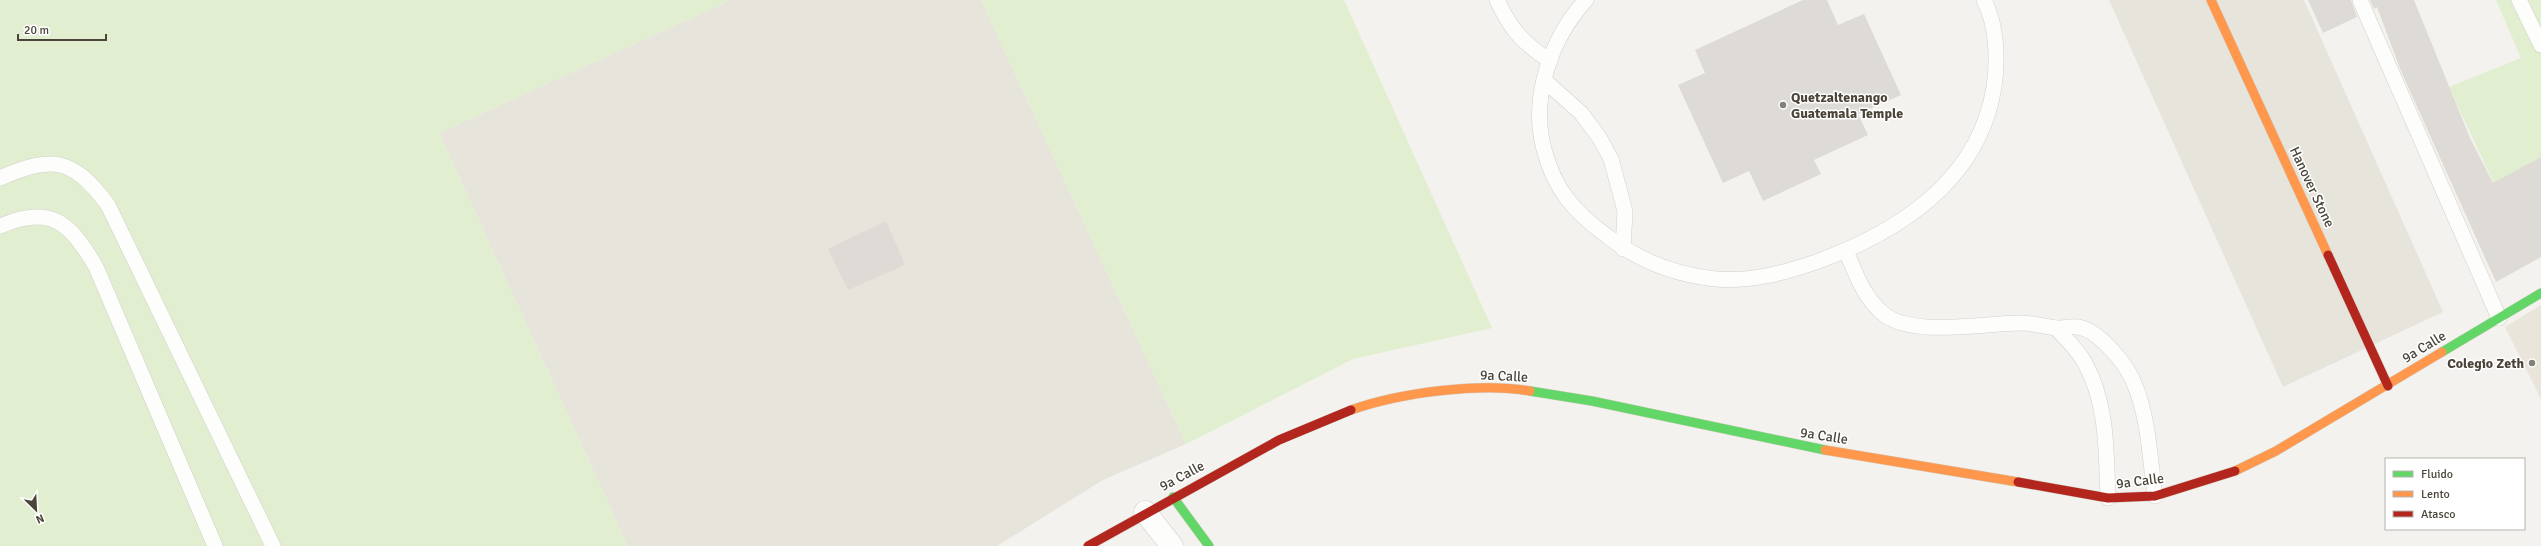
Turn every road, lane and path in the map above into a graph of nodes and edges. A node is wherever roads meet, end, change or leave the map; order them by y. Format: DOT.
graph roads {
  1 [pos="1497,0"];
  2 [pos="1586,0"];
  3 [pos="1984,0"];
  4 [pos="2211,0"];
  5 [pos="2360,0"];
  6 [pos="2519,0"];
  7 [pos="2541,46"];
  8 [pos="1550,61"];
  9 [pos="1544,80"];
  10 [pos="0,178"];
  11 [pos="0,226"];
  12 [pos="1623,249"];
  13 [pos="1846,251"];
  14 [pos="2541,293"];
  15 [pos="2499,318"];
  16 [pos="2056,328"];
  17 [pos="2388,386"];
  18 [pos="2155,496"];
  19 [pos="1173,497"];
  20 [pos="2108,498"];
  21 [pos="1145,512"];
  22 [pos="216,546"];
  23 [pos="273,546"];
  24 [pos="1088,546"];
  25 [pos="1172,546"];
  26 [pos="1209,546"];
  1 -- 8 [label="lane"];
  2 -- 8 [label="lane"];
  3 -- 13 [label="lane"];
  4 -- 17 [label="street, Hanover Stone"];
  5 -- 15 [label="lane"];
  6 -- 7 [label="lane"];
  8 -- 9 [label="lane"];
  9 -- 12 [label="lane"];
  9 -- 12 [label="lane"];
  10 -- 23 [label="lane"];
  11 -- 22 [label="lane"];
  12 -- 13 [label="lane"];
  13 -- 16 [label="lane"];
  14 -- 15 [label="street, 9a Calle"];
  15 -- 17 [label="street, 9a Calle"];
  16 -- 18 [label="lane"];
  16 -- 20 [label="lane"];
  17 -- 18 [label="street, 9a Calle"];
  18 -- 20 [label="street, 9a Calle"];
  19 -- 20 [label="street, 9a Calle"];
  19 -- 21 [label="street, 9a Calle"];
  19 -- 26 [label="street"];
  21 -- 24 [label="street, 9a Calle"];
  21 -- 25 [label="street"];
}
